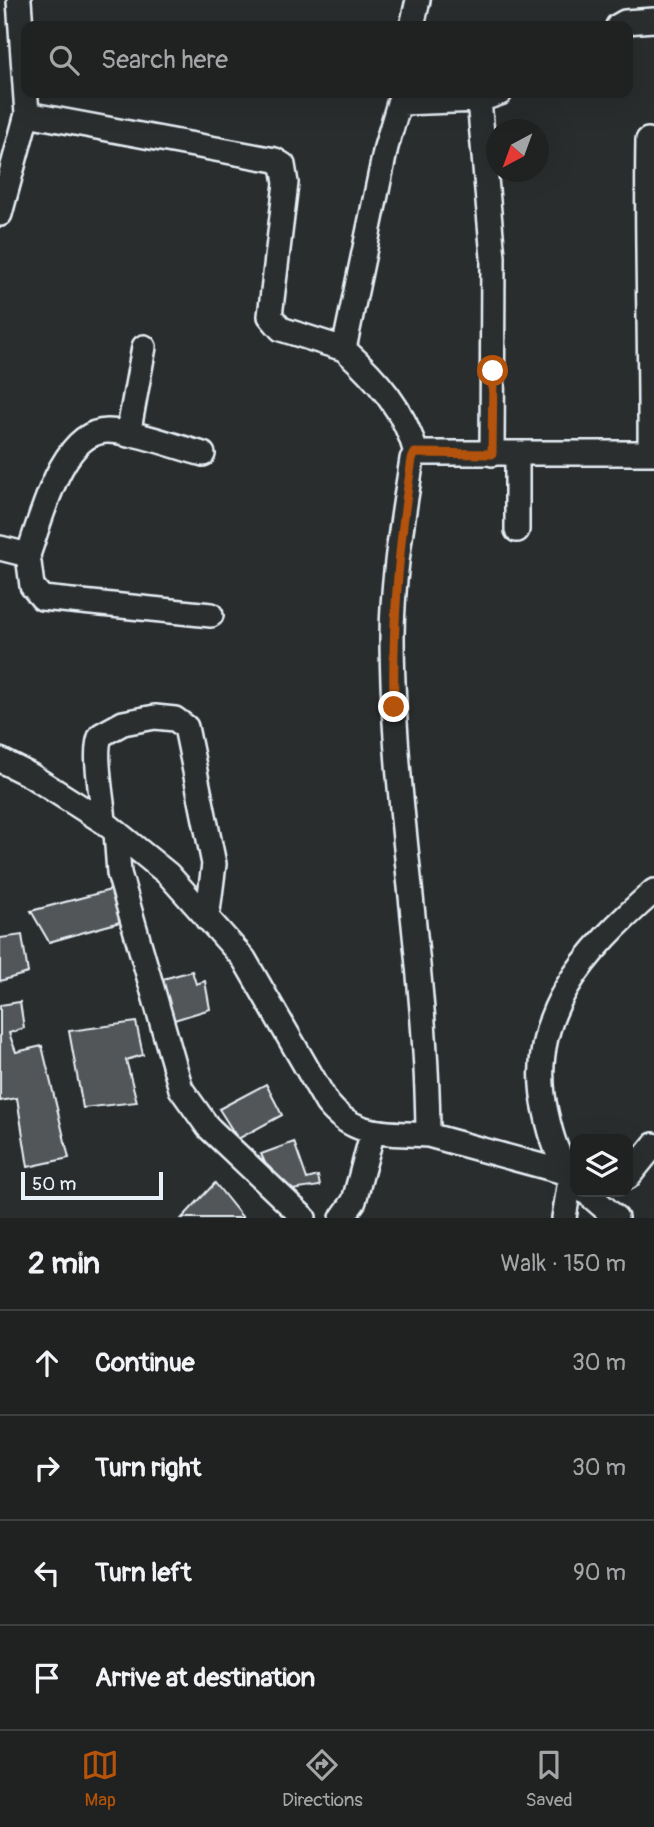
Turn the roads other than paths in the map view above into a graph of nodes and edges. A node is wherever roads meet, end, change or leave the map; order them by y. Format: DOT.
graph roads {
  1 [pos="19,0"];
  2 [pos="418,0"];
  3 [pos="654,20"];
  4 [pos="413,21"];
  5 [pos="633,21"];
  6 [pos="21,28"];
  7 [pos="26,98"];
  8 [pos="401,98"];
  9 [pos="490,98"];
  10 [pos="27,114"];
  11 [pos="648,140"];
  12 [pos="0,214"];
  13 [pos="652,341"];
  14 [pos="144,347"];
  15 [pos="344,349"];
  16 [pos="128,435"];
  17 [pos="415,453"];
  18 [pos="652,453"];
  19 [pos="203,454"];
  20 [pos="492,454"];
  21 [pos="517,455"];
  22 [pos="517,530"];
  23 [pos="0,548"];
  24 [pos="28,555"];
  25 [pos="211,615"];
  26 [pos="0,760"];
  27 [pos="110,827"];
  28 [pos="654,891"];
  29 [pos="206,919"];
  30 [pos="373,1131"];
  31 [pos="428,1136"];
  32 [pos="654,1145"];
  33 [pos="570,1171"];
  34 [pos="633,1171"];
  35 [pos="570,1176"];
  36 [pos="570,1191"];
  37 [pos="304,1218"];
  38 [pos="342,1218"];
  39 [pos="564,1218"];
  1 -- 6 [label="street"];
  2 -- 4 [label="street"];
  3 -- 5 [label="street"];
  7 -- 10 [label="street"];
  8 -- 15 [label="street"];
  9 -- 20 [label="street"];
  10 -- 12 [label="street"];
  10 -- 15 [label="street"];
  11 -- 13 [label="street"];
  13 -- 18 [label="street"];
  14 -- 16 [label="street"];
  15 -- 17 [label="street"];
  16 -- 19 [label="street"];
  16 -- 24 [label="street"];
  17 -- 20 [label="street"];
  17 -- 31 [label="street"];
  18 -- 21 [label="street"];
  20 -- 21 [label="street"];
  21 -- 22 [label="street"];
  23 -- 24 [label="street"];
  24 -- 25 [label="street"];
  26 -- 27 [label="street"];
  27 -- 29 [label="street"];
  27 -- 29 [label="street"];
  27 -- 37 [label="street"];
  28 -- 33 [label="street"];
  29 -- 30 [label="street"];
  30 -- 31 [label="street"];
  30 -- 38 [label="street"];
  31 -- 35 [label="street"];
  32 -- 34 [label="street"];
  36 -- 39 [label="street"];
}
